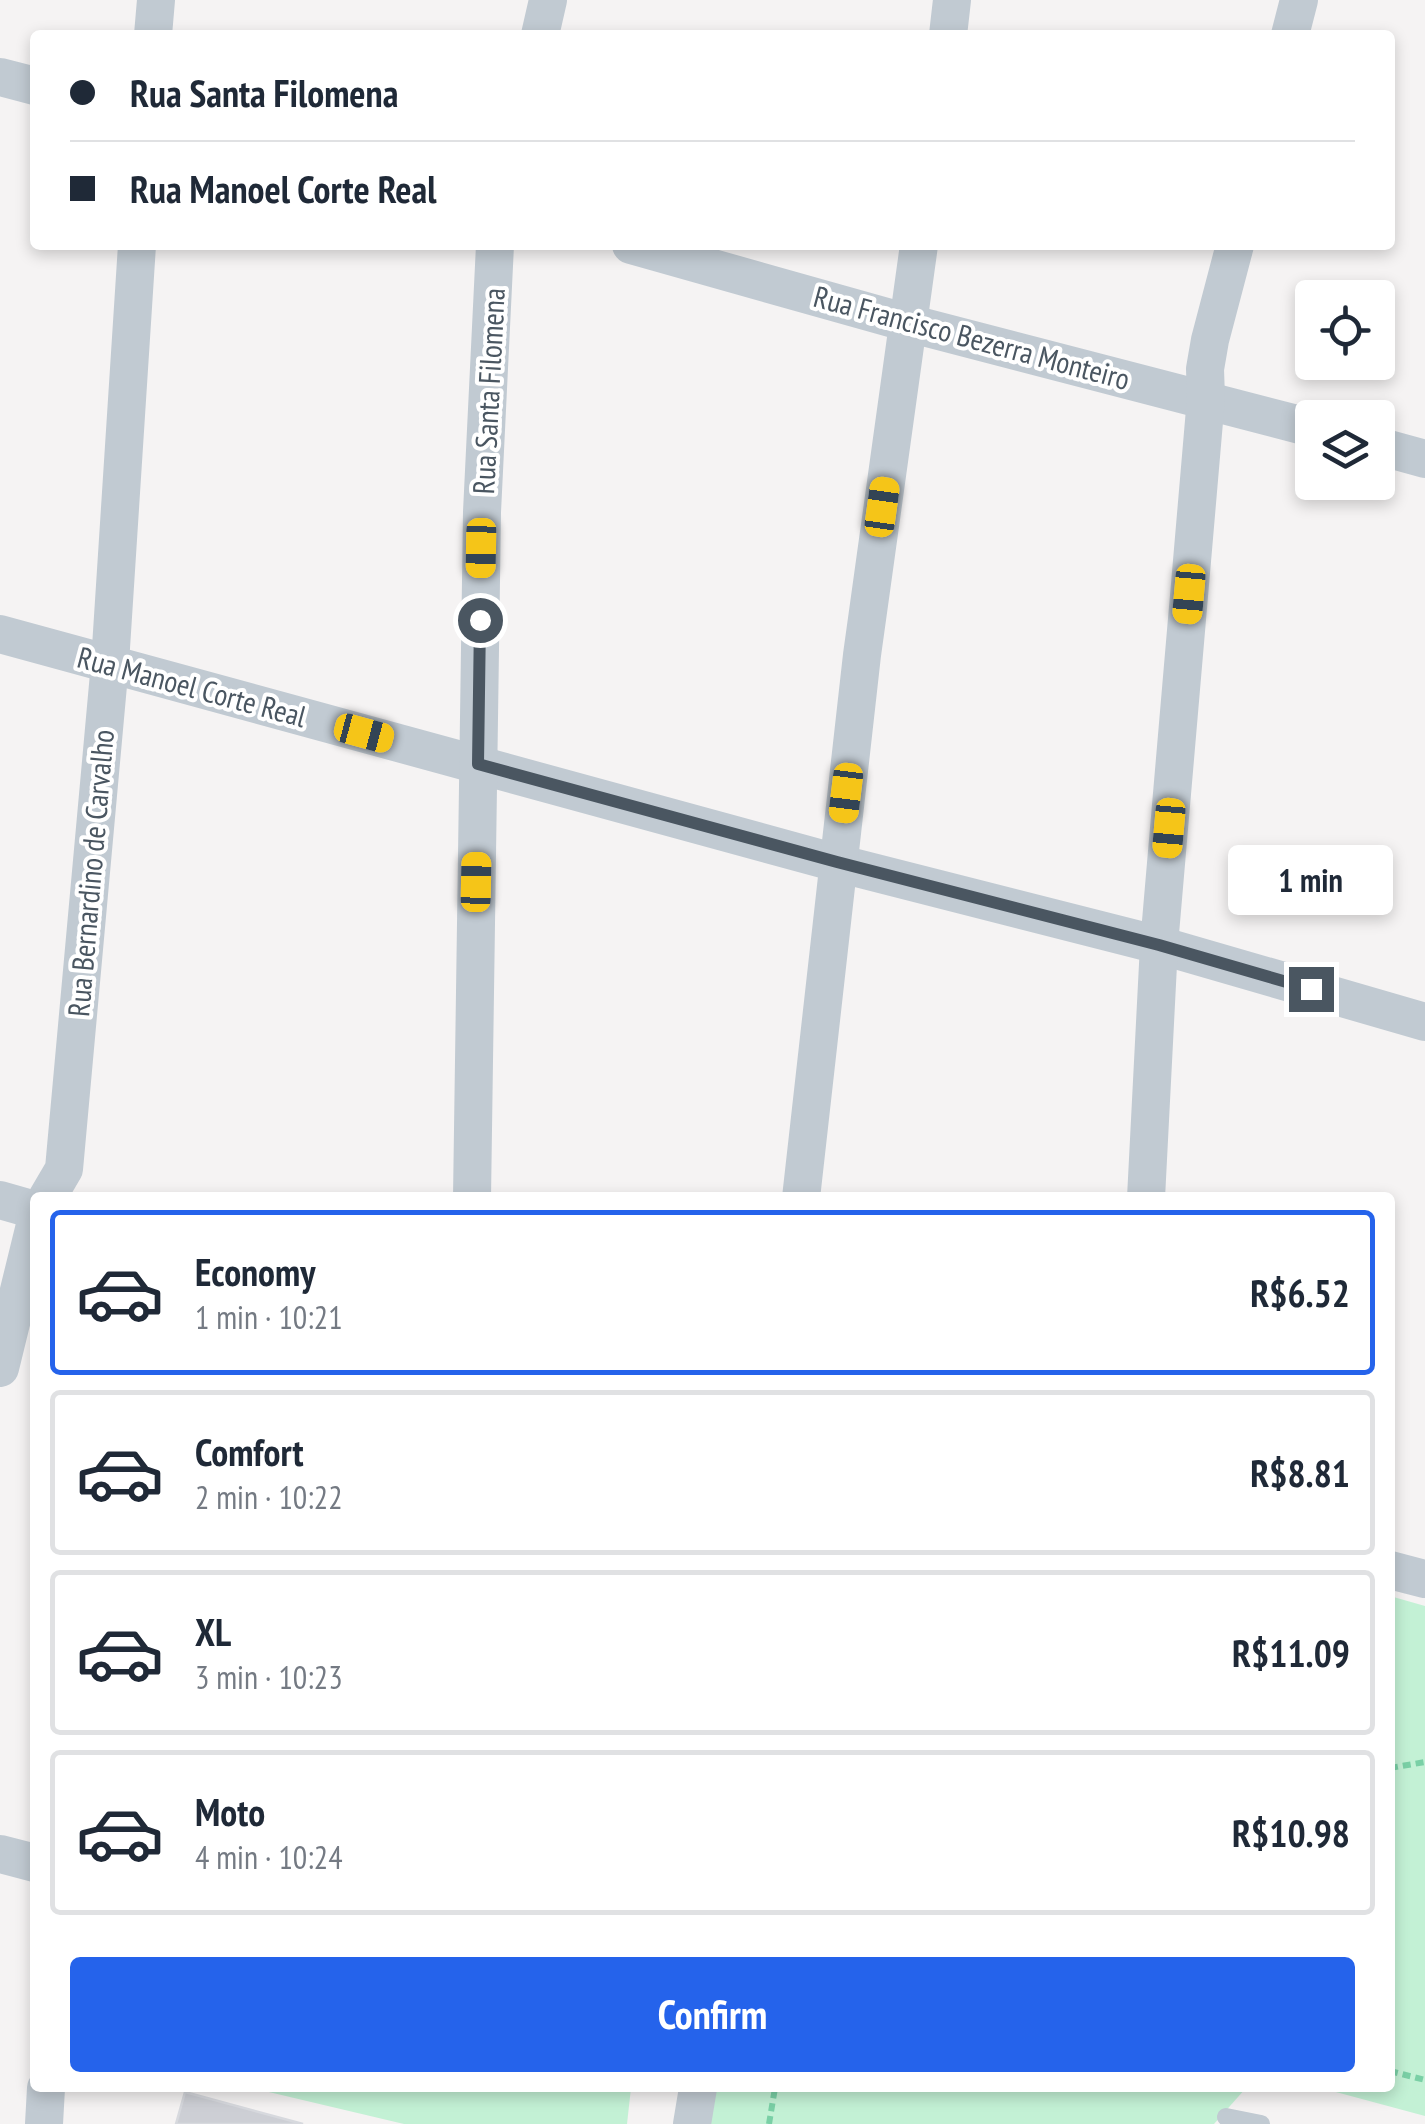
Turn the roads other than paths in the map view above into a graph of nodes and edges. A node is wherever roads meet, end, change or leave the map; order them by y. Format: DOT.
graph roads {
  1 [pos="156,0"];
  2 [pos="548,0"];
  3 [pos="952,0"];
  4 [pos="1299,0"];
  5 [pos="153,30"];
  6 [pos="541,30"];
  7 [pos="949,30"];
  8 [pos="1291,30"];
  9 [pos="0,77"];
  10 [pos="30,85"];
  11 [pos="137,250"];
  12 [pos="495,250"];
  13 [pos="649,250"];
  14 [pos="918,250"];
  15 [pos="1234,250"];
  16 [pos="908,323"];
  17 [pos="1206,398"];
  18 [pos="1295,423"];
  19 [pos="1395,451"];
  20 [pos="1425,459"];
  21 [pos="0,634"];
  22 [pos="110,663"];
  23 [pos="478,764"];
  24 [pos="837,862"];
  25 [pos="1159,945"];
  26 [pos="1425,1022"];
  27 [pos="51,1192"];
  28 [pos="472,1192"];
  29 [pos="802,1192"];
  30 [pos="1146,1192"];
  31 [pos="0,1200"];
  32 [pos="30,1209"];
  33 [pos="30,1246"];
  34 [pos="0,1368"];
  35 [pos="1395,1571"];
  36 [pos="1425,1579"];
  37 [pos="0,1854"];
  38 [pos="30,1863"];
  39 [pos="46,2092"];
  40 [pos="697,2092"];
  41 [pos="1226,2117"];
  42 [pos="44,2124"];
  43 [pos="692,2124"];
  44 [pos="1261,2124"];
  1 -- 5 [label="street"];
  2 -- 6 [label="street"];
  3 -- 7 [label="street"];
  4 -- 8 [label="street"];
  9 -- 10 [label="street"];
  11 -- 22 [label="street, Rua Bernardino de Carvalho"];
  12 -- 23 [label="street, Rua Santa Filomena"];
  13 -- 16 [label="street, Rua Francisco Bezerra Monteiro"];
  14 -- 16 [label="street"];
  15 -- 17 [label="street"];
  16 -- 17 [label="street, Rua Francisco Bezerra Monteiro"];
  16 -- 24 [label="street"];
  17 -- 18 [label="street, Rua Francisco Bezerra Monteiro"];
  17 -- 25 [label="street"];
  19 -- 20 [label="street"];
  21 -- 22 [label="street, Rua Manoel Corte Real"];
  22 -- 23 [label="street, Rua Manoel Corte Real"];
  22 -- 27 [label="street, Rua Bernardino de Carvalho"];
  23 -- 24 [label="street, Rua Manoel Corte Real"];
  23 -- 28 [label="street, Rua Santa Filomena"];
  24 -- 25 [label="street, Rua Manoel Corte Real"];
  24 -- 29 [label="street"];
  25 -- 26 [label="street, Rua Manoel Corte Real"];
  25 -- 30 [label="street"];
  31 -- 32 [label="street"];
  33 -- 34 [label="street"];
  35 -- 36 [label="street"];
  37 -- 38 [label="street"];
  39 -- 42 [label="street"];
  40 -- 43 [label="street"];
  41 -- 44 [label="lane"];
}
